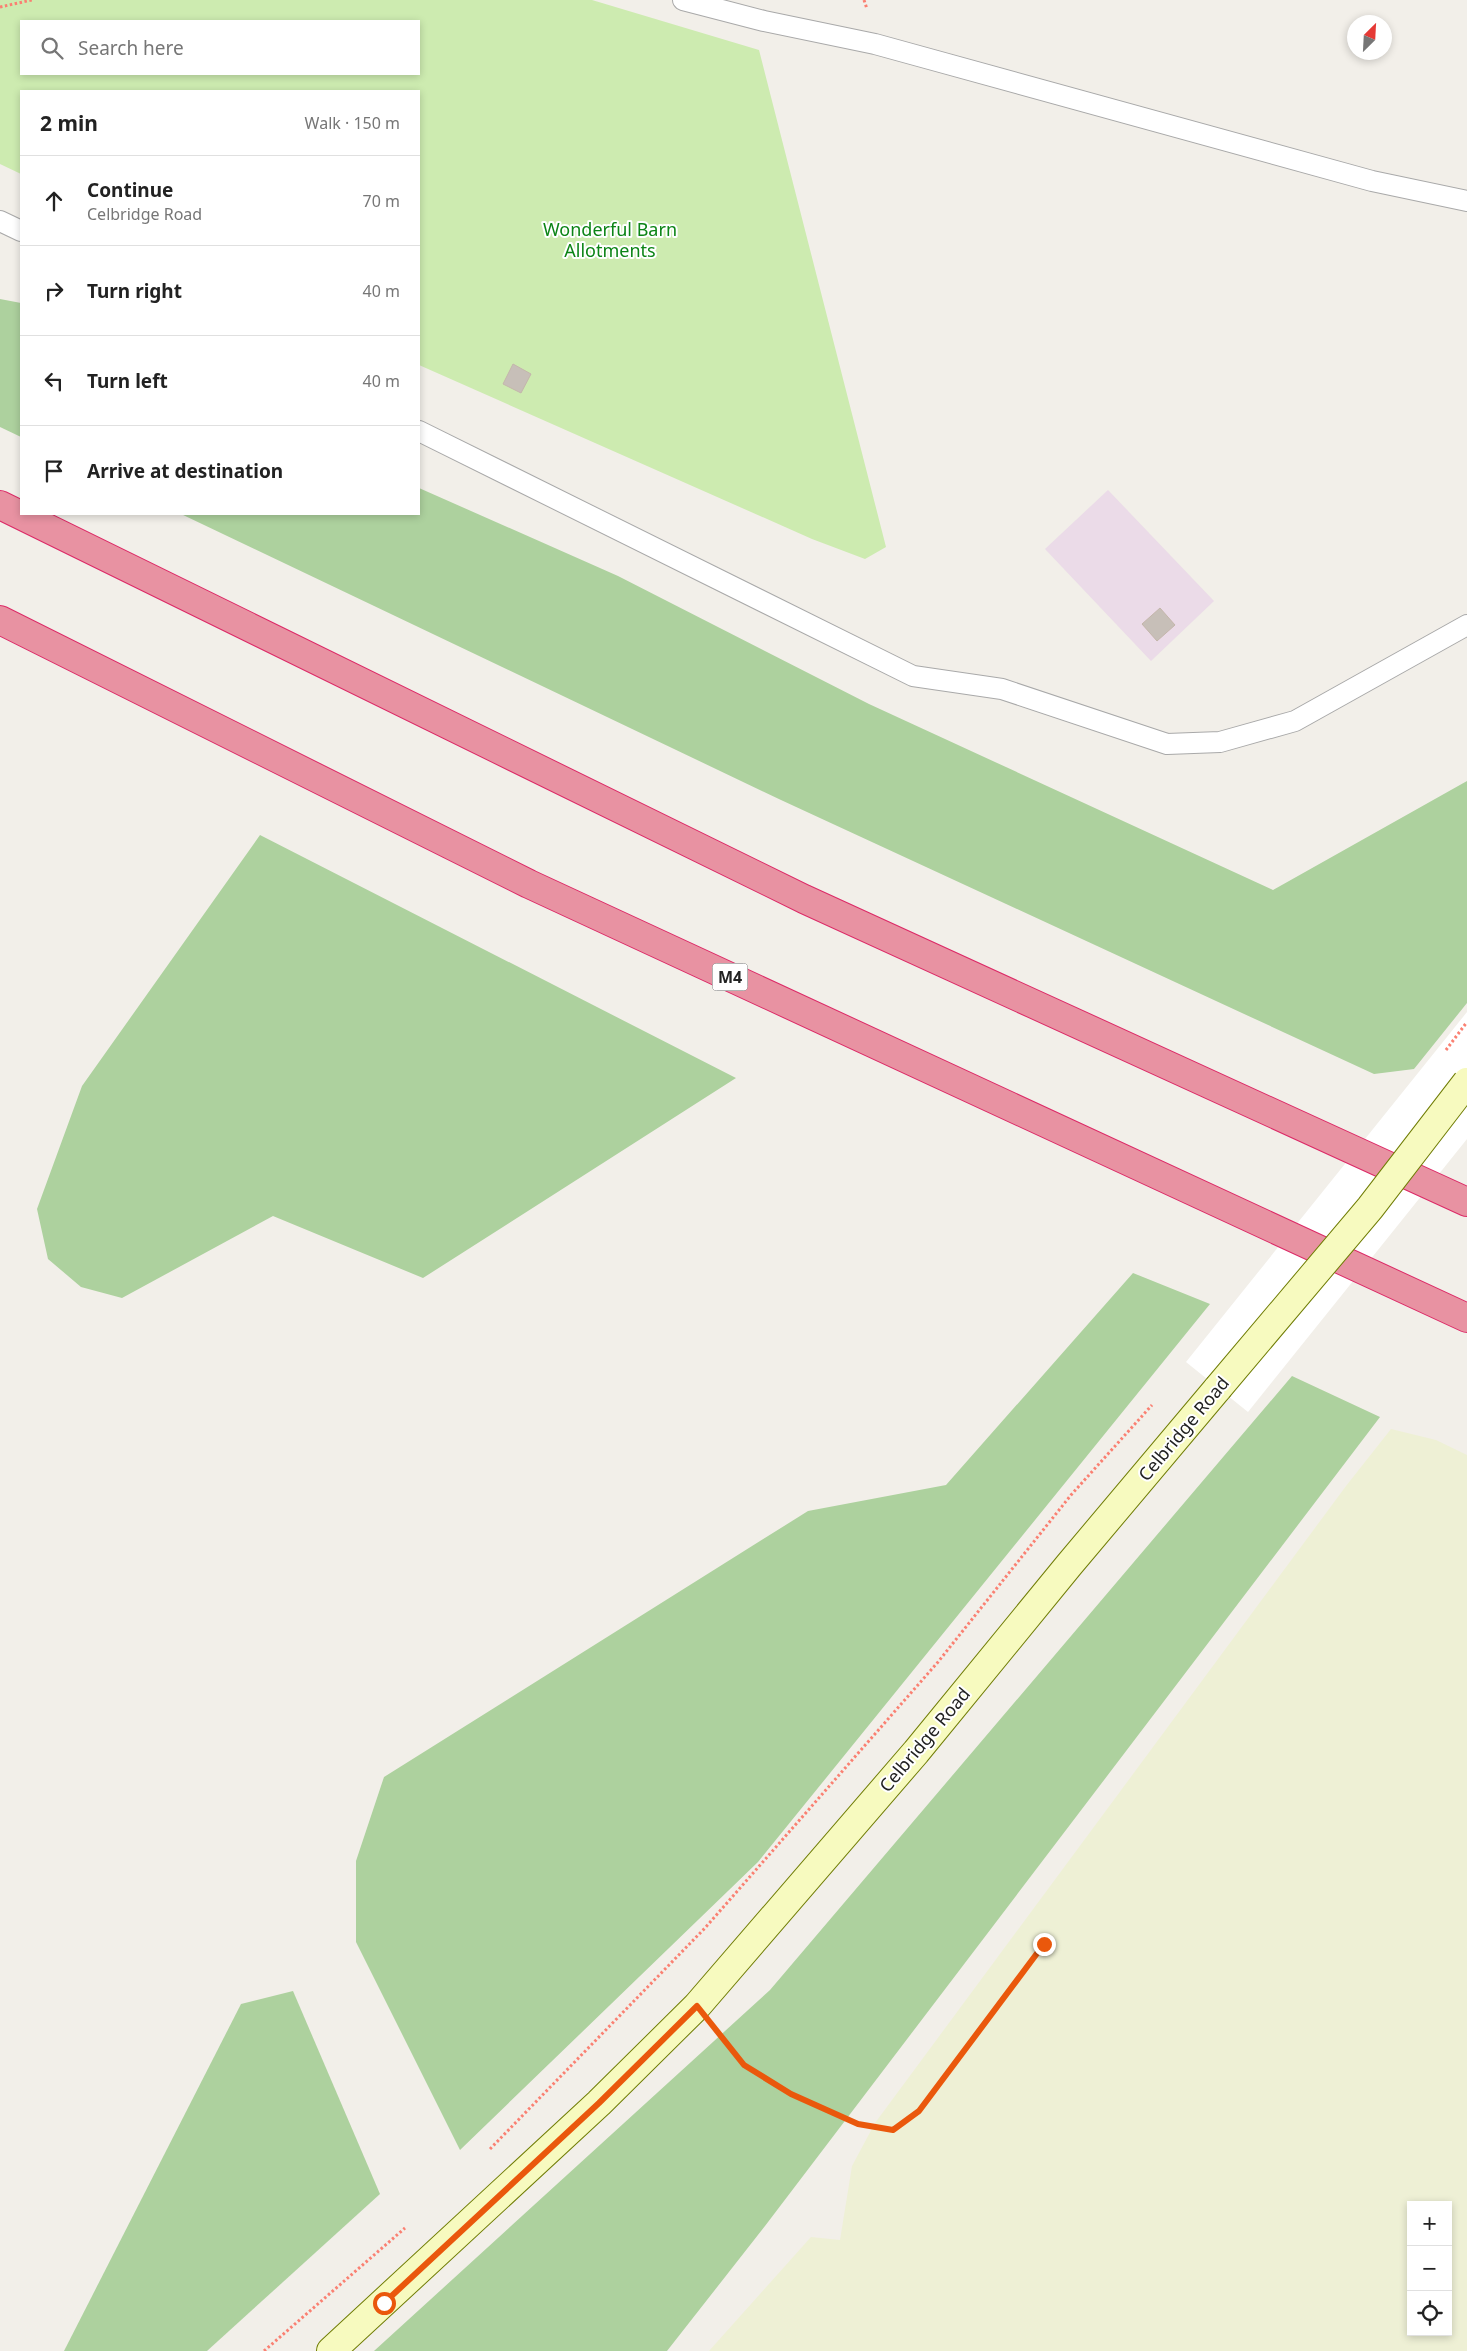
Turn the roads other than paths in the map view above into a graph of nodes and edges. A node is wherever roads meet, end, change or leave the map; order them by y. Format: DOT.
graph roads {
  1 [pos="683,0"];
  2 [pos="1467,201"];
  3 [pos="0,221"];
  4 [pos="20,231"];
  5 [pos="420,431"];
  6 [pos="0,505"];
  7 [pos="20,515"];
  8 [pos="20,515"];
  9 [pos="0,620"];
  10 [pos="1467,625"];
  11 [pos="1467,1082"];
  12 [pos="1467,1202"];
  13 [pos="1467,1318"];
  14 [pos="331,2351"];
  1 -- 2 [label="lane"];
  3 -- 4 [label="lane"];
  5 -- 10 [label="lane"];
  6 -- 7 [label="highway"];
  8 -- 12 [label="highway"];
  9 -- 13 [label="highway, M4"];
  11 -- 14 [label="main road, Celbridge Road, bridge"];
}
